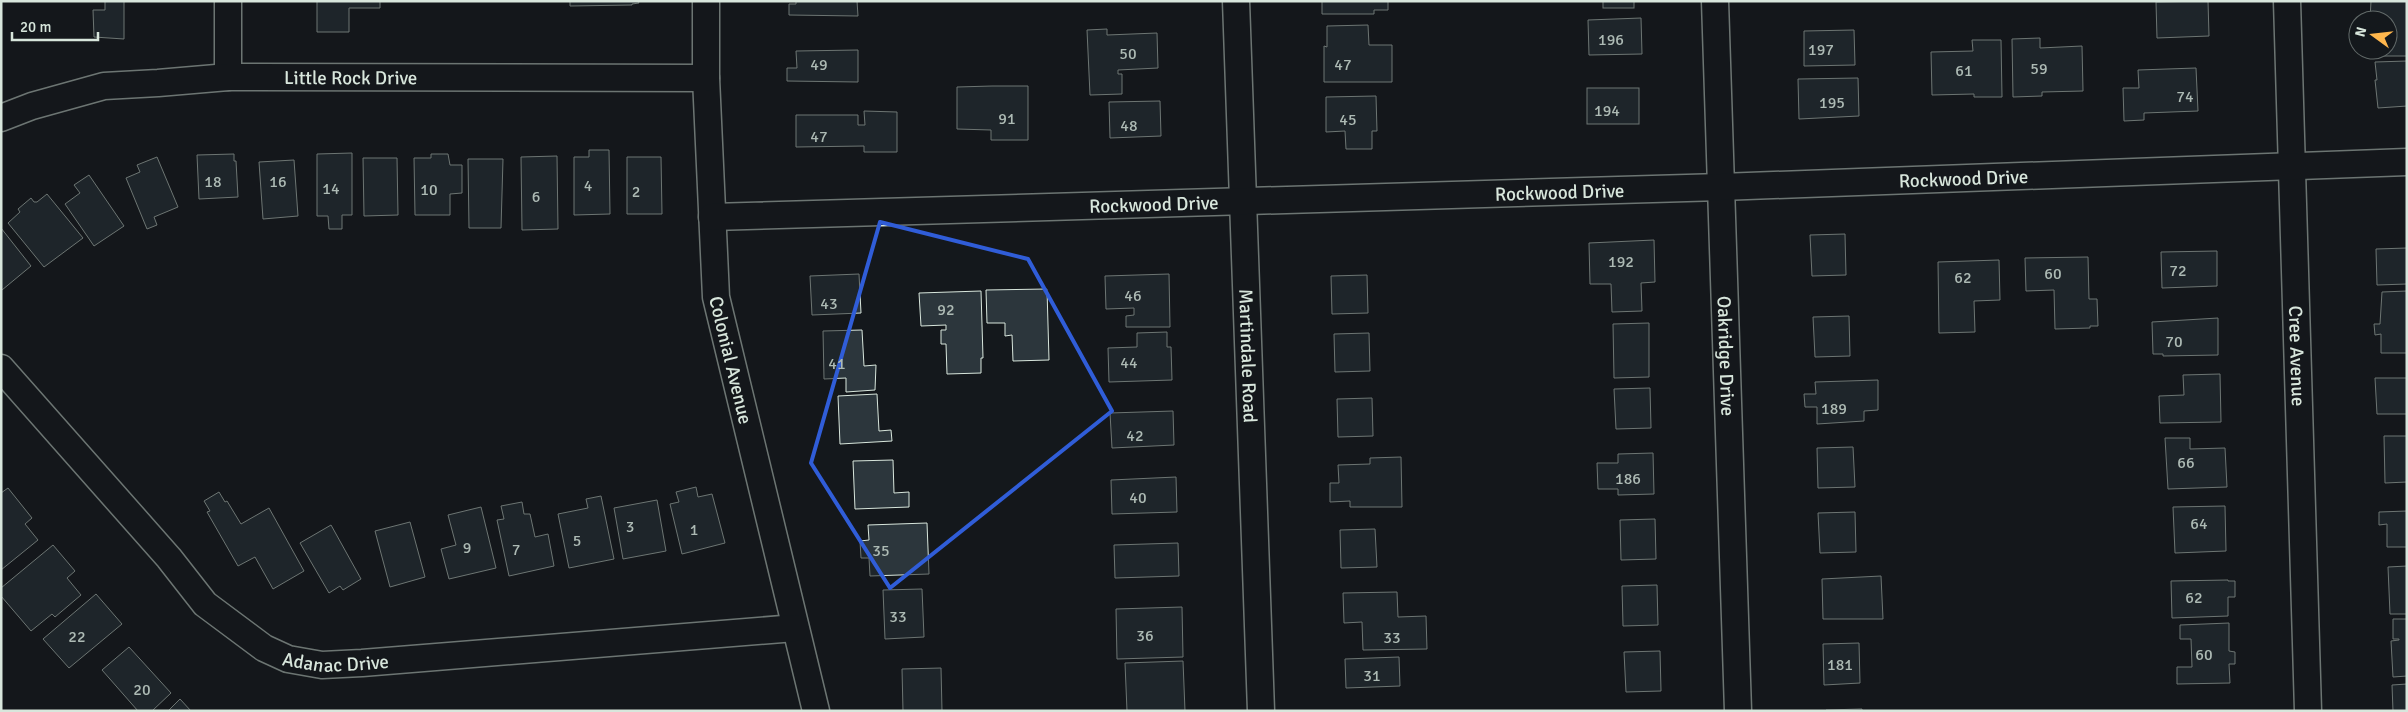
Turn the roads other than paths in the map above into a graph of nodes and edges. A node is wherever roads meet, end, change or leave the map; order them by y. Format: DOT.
graph roads {
  1 [pos="228,1"];
  2 [pos="706,1"];
  3 [pos="1236,1"];
  4 [pos="1715,1"];
  5 [pos="2287,1"];
  6 [pos="228,77"];
  7 [pos="706,78"];
  8 [pos="1,118"];
  9 [pos="2407,162"];
  10 [pos="2291,165"];
  11 [pos="1721,187"];
  12 [pos="1243,202"];
  13 [pos="712,217"];
  14 [pos="1,368"];
  15 [pos="795,628"];
  16 [pos="816,711"];
  17 [pos="1261,711"];
  18 [pos="1738,711"];
  19 [pos="2308,711"];
  1 -- 6 [label="street"];
  2 -- 7 [label="street, Colonial Avenue"];
  3 -- 12 [label="street, Martindale Road"];
  4 -- 11 [label="street, Oakridge Drive"];
  5 -- 10 [label="street, Cree Avenue"];
  6 -- 7 [label="street, Little Rock Drive"];
  6 -- 8 [label="street, Little Rock Drive"];
  7 -- 13 [label="street, Colonial Avenue"];
  9 -- 10 [label="street, Rockwood Drive"];
  10 -- 11 [label="street, Rockwood Drive"];
  10 -- 19 [label="street, Cree Avenue"];
  11 -- 12 [label="street, Rockwood Drive"];
  11 -- 18 [label="street, Oakridge Drive"];
  12 -- 13 [label="street, Rockwood Drive"];
  12 -- 17 [label="street, Martindale Road"];
  13 -- 15 [label="street, Colonial Avenue"];
  14 -- 15 [label="street, Adanac Drive"];
  15 -- 16 [label="street, Colonial Avenue"];
}
